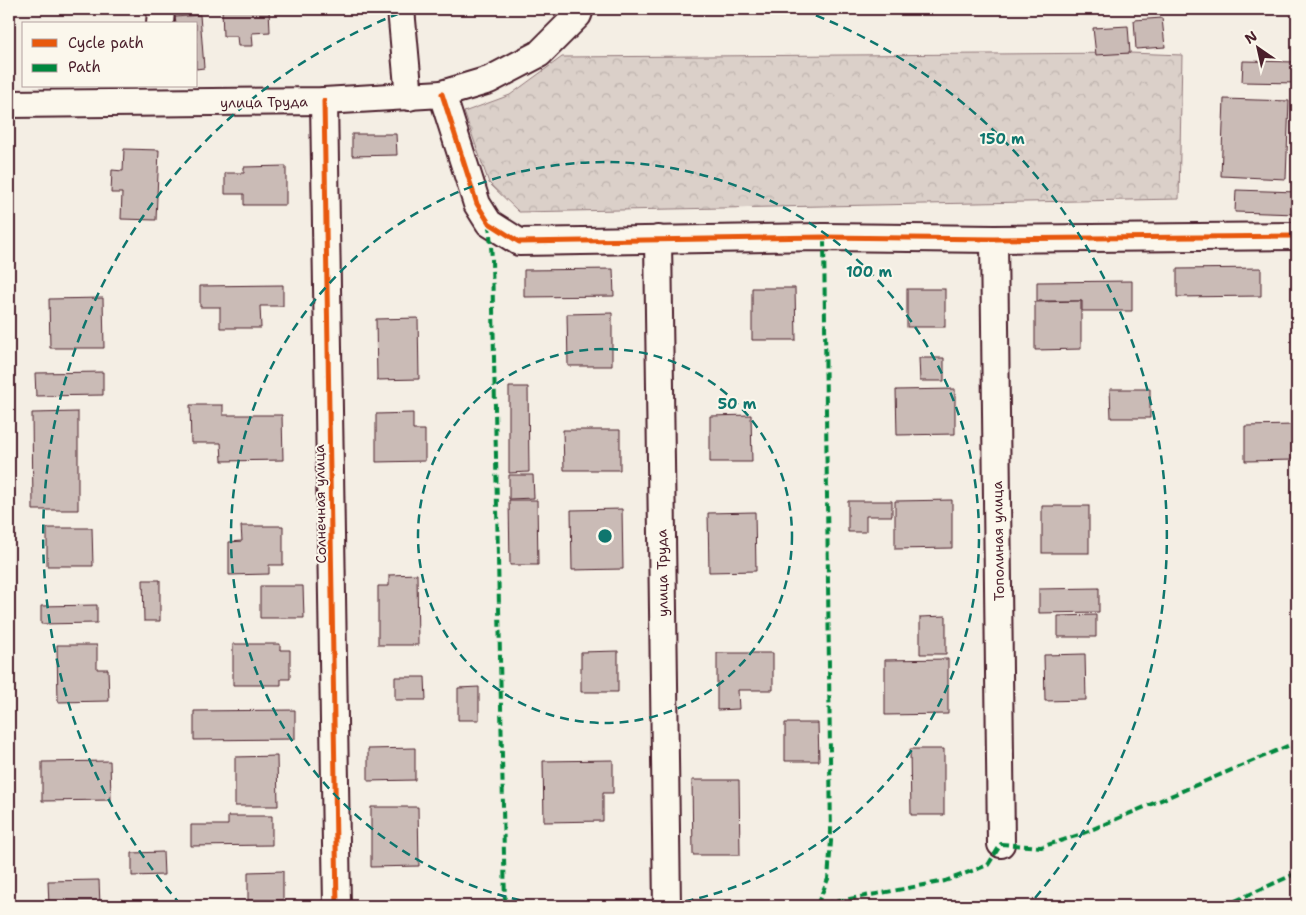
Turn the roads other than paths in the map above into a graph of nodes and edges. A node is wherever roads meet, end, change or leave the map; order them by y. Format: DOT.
graph roads {
  1 [pos="161,9"];
  2 [pos="401,9"];
  3 [pos="580,9"];
  4 [pos="160,22"];
  5 [pos="442,94"];
  6 [pos="153,95"];
  7 [pos="409,97"];
  8 [pos="324,101"];
  9 [pos="9,104"];
  10 [pos="1297,236"];
  11 [pos="658,239"];
  12 [pos="994,239"];
  13 [pos="1001,844"];
  14 [pos="337,906"];
  15 [pos="667,906"];
  1 -- 4 [label="street"];
  2 -- 7 [label="street"];
  3 -- 5 [label="street, улица Труда"];
  5 -- 7 [label="street, улица Труда"];
  5 -- 11 [label="street"];
  6 -- 8 [label="street, улица Труда"];
  6 -- 9 [label="street, улица Труда"];
  7 -- 8 [label="street, улица Труда"];
  8 -- 14 [label="street, Солнечная улица"];
  10 -- 12 [label="street"];
  11 -- 12 [label="street"];
  11 -- 15 [label="street, улица Труда"];
  12 -- 13 [label="street, Тополиная улица"];
}
